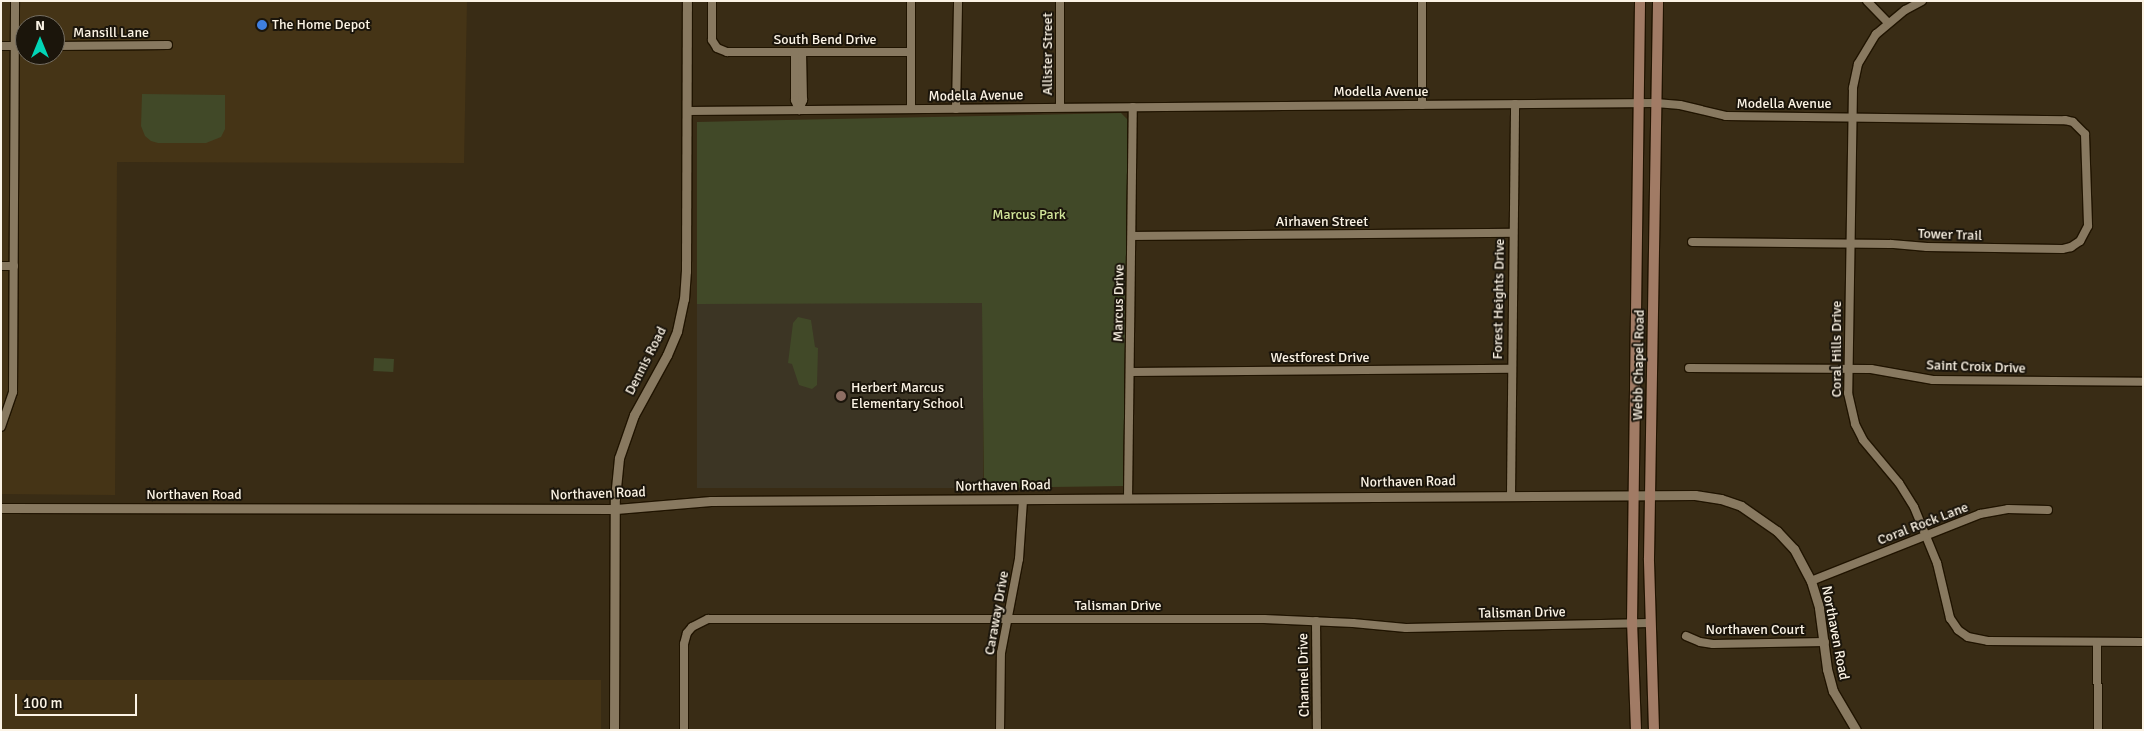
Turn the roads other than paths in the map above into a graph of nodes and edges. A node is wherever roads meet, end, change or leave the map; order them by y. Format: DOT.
graph roads {
  1 [pos="15,1"];
  2 [pos="688,1"];
  3 [pos="712,1"];
  4 [pos="911,1"];
  5 [pos="958,1"];
  6 [pos="1060,1"];
  7 [pos="1422,1"];
  8 [pos="1640,1"];
  9 [pos="1658,1"];
  10 [pos="1868,1"];
  11 [pos="1922,1"];
  12 [pos="15,15"];
  13 [pos="1888,23"];
  14 [pos="168,45"];
  15 [pos="1,46"];
  16 [pos="15,46"];
  17 [pos="65,46"];
  18 [pos="799,52"];
  19 [pos="910,52"];
  20 [pos="1639,103"];
  21 [pos="1656,103"];
  22 [pos="1515,104"];
  23 [pos="1422,105"];
  24 [pos="1060,107"];
  25 [pos="1133,107"];
  26 [pos="956,108"];
  27 [pos="911,109"];
  28 [pos="799,110"];
  29 [pos="687,112"];
  30 [pos="1851,117"];
  31 [pos="2073,122"];
  32 [pos="1513,233"];
  33 [pos="1132,236"];
  34 [pos="1692,242"];
  35 [pos="1849,243"];
  36 [pos="1,266"];
  37 [pos="14,266"];
  38 [pos="1688,368"];
  39 [pos="1510,369"];
  40 [pos="1848,370"];
  41 [pos="1130,372"];
  42 [pos="2143,382"];
  43 [pos="1,427"];
  44 [pos="1651,494"];
  45 [pos="1510,495"];
  46 [pos="1634,495"];
  47 [pos="1128,499"];
  48 [pos="1023,500"];
  49 [pos="1,508"];
  50 [pos="616,509"];
  51 [pos="2048,510"];
  52 [pos="1927,535"];
  53 [pos="1811,581"];
  54 [pos="1008,618"];
  55 [pos="1316,620"];
  56 [pos="1632,623"];
  57 [pos="1650,623"];
  58 [pos="1686,636"];
  59 [pos="1825,642"];
  60 [pos="2097,642"];
  61 [pos="2143,642"];
  62 [pos="614,730"];
  63 [pos="684,730"];
  64 [pos="1000,730"];
  65 [pos="1317,730"];
  66 [pos="1636,730"];
  67 [pos="1654,730"];
  68 [pos="1856,730"];
  69 [pos="2098,730"];
  1 -- 12 [label="street"];
  2 -- 29 [label="street, Dennis Road"];
  3 -- 18 [label="street, South Bend Drive"];
  4 -- 19 [label="street"];
  5 -- 26 [label="street"];
  6 -- 24 [label="street, Allister Street"];
  7 -- 23 [label="street"];
  8 -- 20 [label="main road, Webb Chapel Road"];
  9 -- 21 [label="main road, Webb Chapel Road"];
  10 -- 13 [label="street"];
  11 -- 13 [label="street, Coral Hills Drive"];
  13 -- 30 [label="street, Coral Hills Drive"];
  14 -- 17 [label="street, Mansill Lane"];
  15 -- 16 [label="street"];
  16 -- 37 [label="street"];
  18 -- 19 [label="street, South Bend Drive"];
  18 -- 28 [label="street"];
  19 -- 27 [label="street"];
  20 -- 21 [label="street, Modella Avenue"];
  20 -- 22 [label="street, Modella Avenue"];
  20 -- 46 [label="main road, Webb Chapel Road"];
  21 -- 30 [label="street, Modella Avenue"];
  21 -- 44 [label="main road, Webb Chapel Road"];
  22 -- 23 [label="street, Modella Avenue"];
  22 -- 32 [label="street, Forest Heights Drive"];
  23 -- 25 [label="street, Modella Avenue"];
  24 -- 25 [label="street, Modella Avenue"];
  24 -- 26 [label="street, Modella Avenue"];
  25 -- 33 [label="street, Marcus Drive"];
  26 -- 27 [label="street, Modella Avenue"];
  27 -- 28 [label="street, Modella Avenue"];
  28 -- 29 [label="street, Modella Avenue"];
  29 -- 50 [label="street, Dennis Road"];
  30 -- 31 [label="street, Modella Avenue"];
  30 -- 35 [label="street, Coral Hills Drive"];
  31 -- 35 [label="street, Tower Trail"];
  32 -- 33 [label="street, Airhaven Street"];
  32 -- 39 [label="street, Forest Heights Drive"];
  33 -- 41 [label="street, Marcus Drive"];
  34 -- 35 [label="street, Tower Trail"];
  35 -- 40 [label="street, Coral Hills Drive"];
  36 -- 37 [label="street"];
  37 -- 43 [label="street"];
  38 -- 40 [label="street, Saint Croix Drive"];
  39 -- 41 [label="street, Westforest Drive"];
  39 -- 45 [label="street, Forest Heights Drive"];
  40 -- 42 [label="street, Saint Croix Drive"];
  40 -- 52 [label="street, Coral Hills Drive"];
  41 -- 47 [label="street, Marcus Drive"];
  44 -- 46 [label="street, Northaven Road"];
  44 -- 53 [label="street, Northaven Road"];
  44 -- 57 [label="main road, Webb Chapel Road"];
  45 -- 46 [label="street, Northaven Road"];
  45 -- 47 [label="street, Northaven Road"];
  46 -- 56 [label="main road, Webb Chapel Road"];
  47 -- 48 [label="street, Northaven Road"];
  48 -- 50 [label="street, Northaven Road"];
  48 -- 54 [label="street, Caraway Drive"];
  49 -- 50 [label="street, Northaven Road"];
  50 -- 62 [label="street, Dennis Road"];
  51 -- 52 [label="street, Coral Rock Lane"];
  52 -- 53 [label="street, Coral Rock Lane"];
  52 -- 60 [label="street, Coral Hills Drive"];
  53 -- 59 [label="street, Northaven Road"];
  54 -- 55 [label="street, Talisman Drive"];
  54 -- 63 [label="street, Talisman Drive"];
  54 -- 64 [label="street, Caraway Drive"];
  55 -- 56 [label="street, Talisman Drive"];
  55 -- 65 [label="street, Channel Drive"];
  56 -- 57 [label="street, Talisman Drive"];
  56 -- 66 [label="main road, Webb Chapel Road"];
  57 -- 67 [label="main road, Webb Chapel Road"];
  58 -- 59 [label="street, Northaven Court"];
  59 -- 68 [label="street, Northaven Road"];
  60 -- 61 [label="street, Coral Hills Drive"];
  60 -- 69 [label="street"];
}
